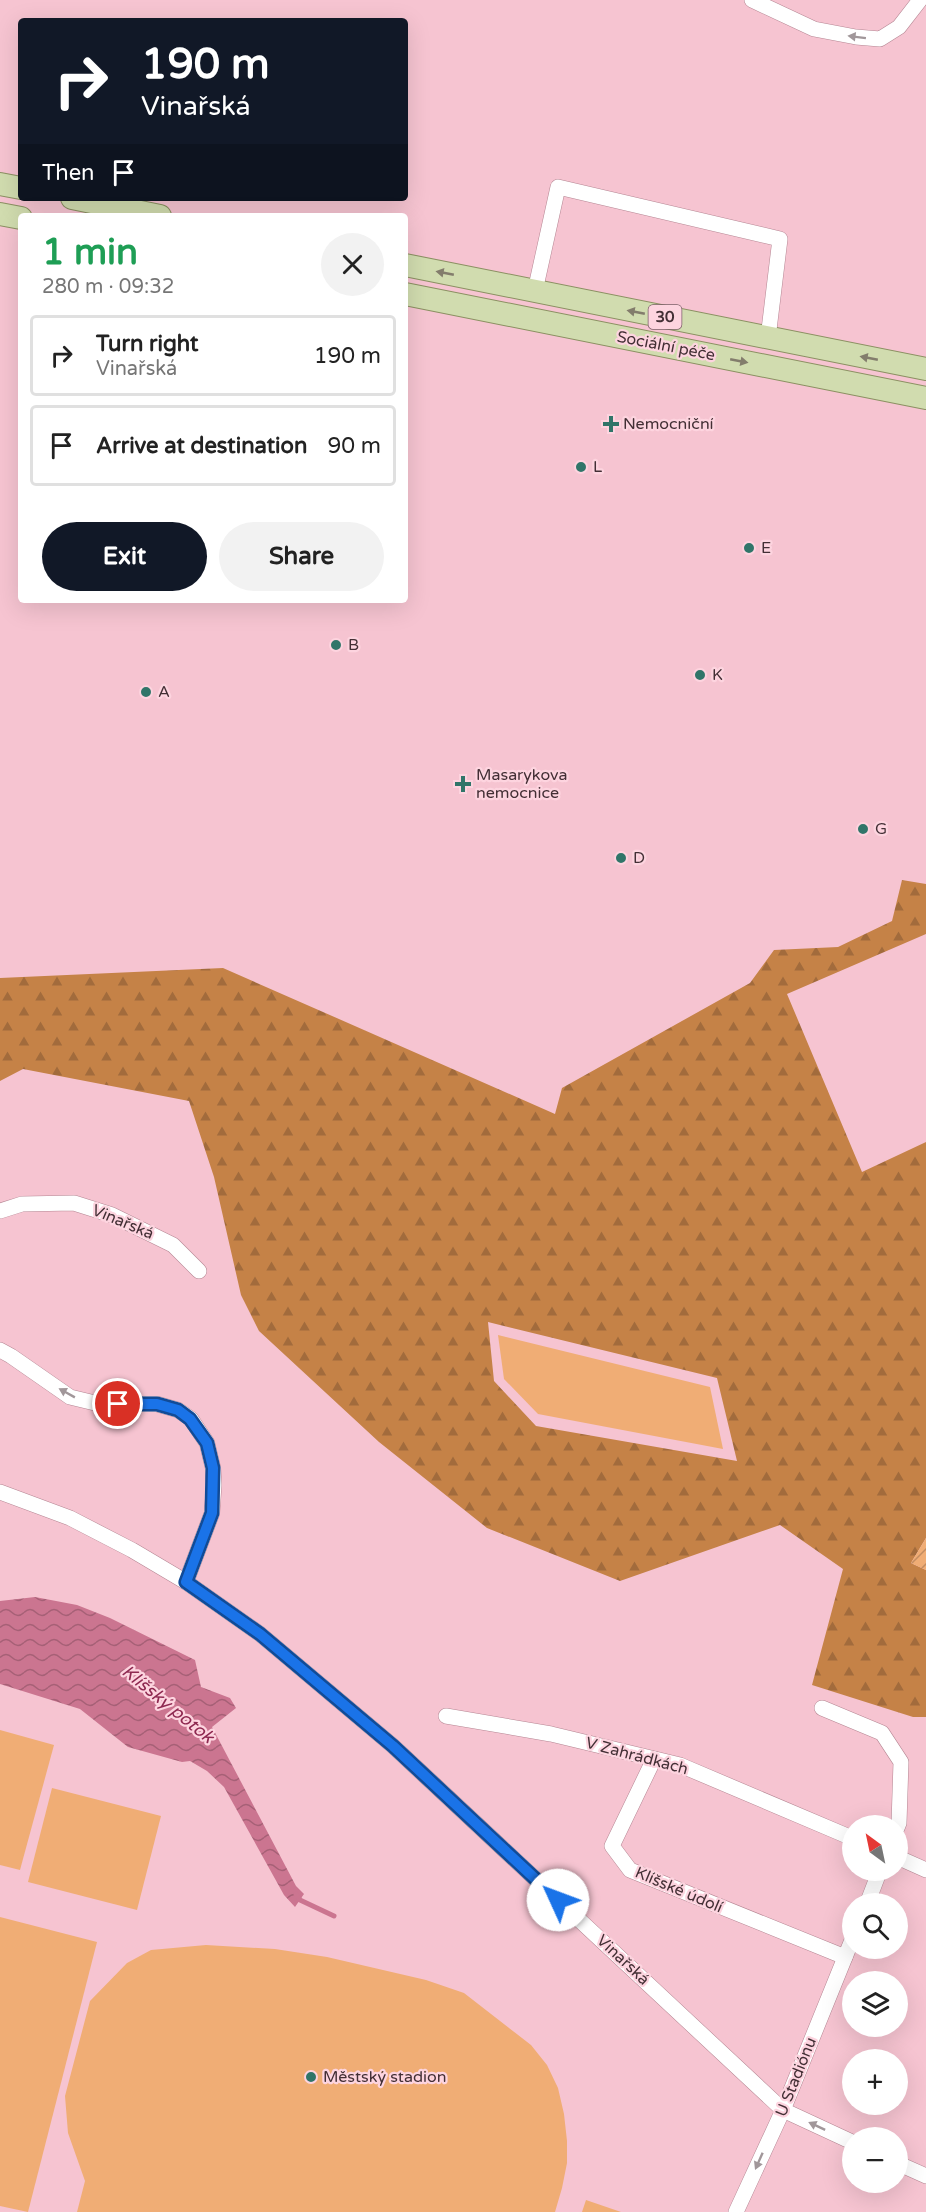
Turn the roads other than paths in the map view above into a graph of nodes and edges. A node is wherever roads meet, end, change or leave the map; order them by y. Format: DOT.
graph roads {
  1 [pos="752,0"];
  2 [pos="920,0"];
  3 [pos="0,184"];
  4 [pos="18,187"];
  5 [pos="87,201"];
  6 [pos="145,213"];
  7 [pos="0,214"];
  8 [pos="18,217"];
  9 [pos="408,266"];
  10 [pos="535,291"];
  11 [pos="408,295"];
  12 [pos="768,338"];
  13 [pos="926,369"];
  14 [pos="926,398"];
  15 [pos="0,1211"];
  16 [pos="199,1271"];
  17 [pos="0,1350"];
  18 [pos="0,1492"];
  19 [pos="186,1582"];
  20 [pos="822,1707"];
  21 [pos="446,1716"];
  22 [pos="654,1759"];
  23 [pos="899,1815"];
  24 [pos="842,1834"];
  25 [pos="908,1862"];
  26 [pos="926,1870"];
  27 [pos="842,1957"];
  28 [pos="845,1959"];
  29 [pos="783,2110"];
  30 [pos="842,2137"];
  31 [pos="908,2168"];
  32 [pos="926,2176"];
  33 [pos="736,2212"];
  2 -- 1 [label="street, one-way"];
  3 -- 4 [label="main road"];
  5 -- 6 [label="main road"];
  7 -- 8 [label="main road"];
  10 -- 9 [label="main road, Sociální péče / 30, one-way"];
  12 -- 10 [label="main road, Sociální péče / 30, one-way"];
  10 -- 12 [label="street"];
  11 -- 14 [label="main road, Sociální péče / 30, one-way"];
  13 -- 12 [label="main road, Sociální péče / 30, one-way"];
  15 -- 16 [label="street, Vinařská"];
  19 -- 17 [label="street, one-way"];
  18 -- 19 [label="street, Vinařská"];
  19 -- 29 [label="street, Vinařská"];
  20 -- 23 [label="street"];
  21 -- 22 [label="street, V Zahrádkách"];
  22 -- 24 [label="street, V Zahrádkách"];
  22 -- 27 [label="street, Klíšské údolí"];
  25 -- 26 [label="street"];
  28 -- 29 [label="street, U Stadiónu"];
  30 -- 29 [label="street, Vinařská, one-way"];
  29 -- 33 [label="street, U Stadiónu, one-way"];
  31 -- 32 [label="street"];
}
